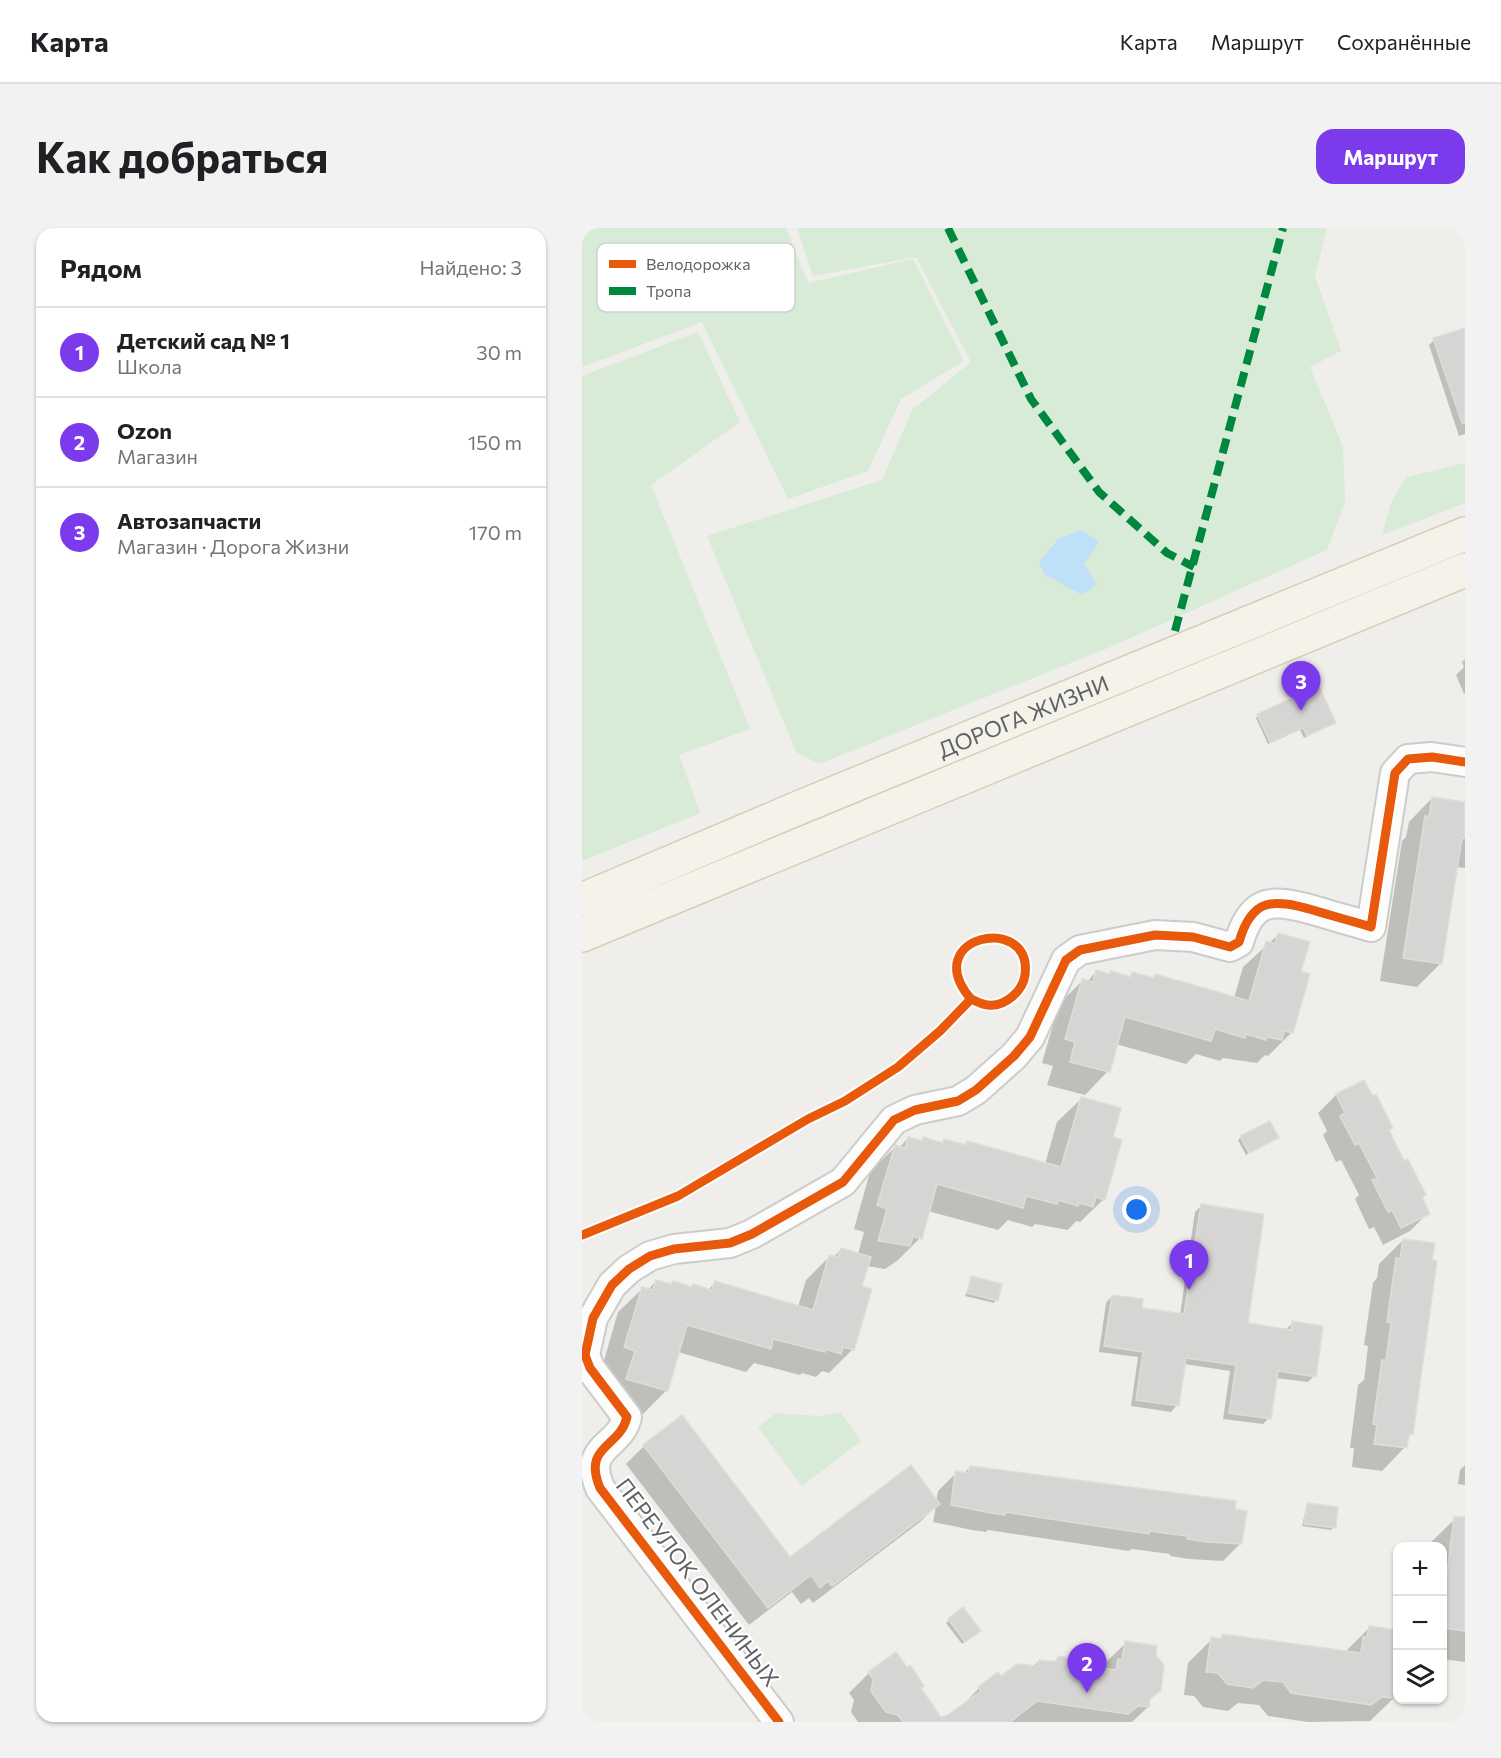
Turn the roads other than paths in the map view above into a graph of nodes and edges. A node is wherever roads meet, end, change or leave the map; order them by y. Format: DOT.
graph roads {
  1 [pos="1465,534"];
  2 [pos="1465,570"];
  3 [pos="1465,762"];
  4 [pos="582,900"];
  5 [pos="582,935"];
  6 [pos="779,1722"];
  1 -- 4 [label="main road, ДОРОГА ЖИЗНИ"];
  2 -- 5 [label="main road, ДОРОГА ЖИЗНИ"];
  3 -- 6 [label="street, ПЕРЕУЛОК ОЛЕНИНЫХ"];
}
